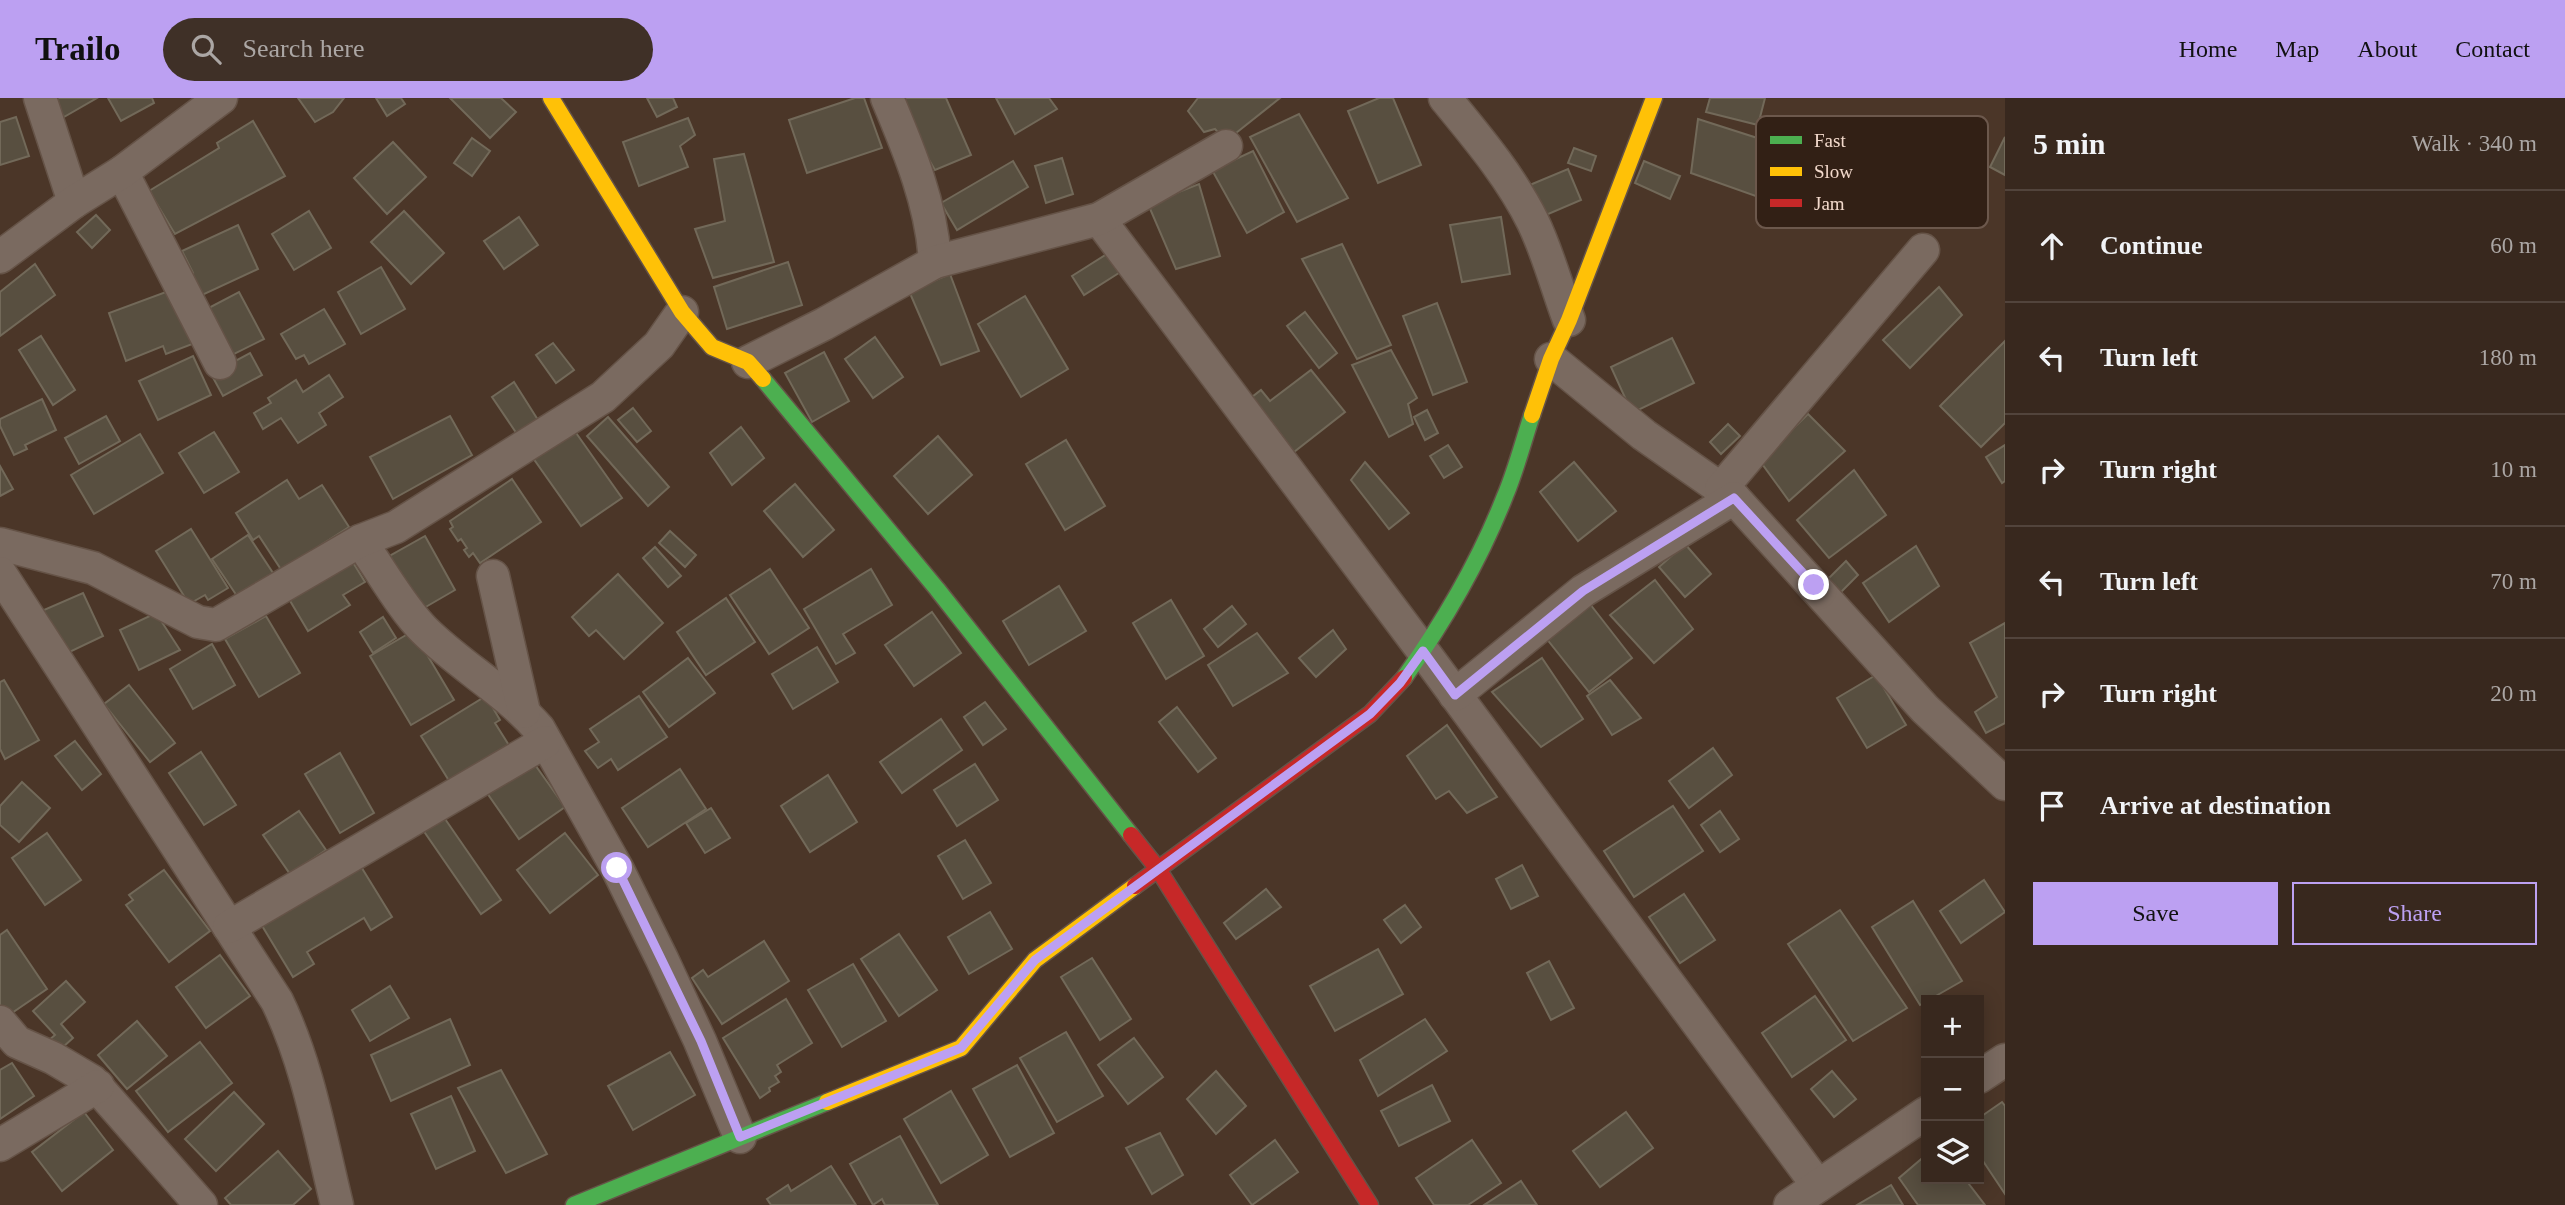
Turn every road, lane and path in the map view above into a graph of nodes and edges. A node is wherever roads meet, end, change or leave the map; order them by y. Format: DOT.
graph roads {
  1 [pos="40,98"];
  2 [pos="221,98"];
  3 [pos="551,98"];
  4 [pos="887,98"];
  5 [pos="1445,98"];
  6 [pos="1654,98"];
  7 [pos="1226,146"];
  8 [pos="122,172"];
  9 [pos="74,202"];
  10 [pos="1099,219"];
  11 [pos="1923,250"];
  12 [pos="0,257"];
  13 [pos="934,262"];
  14 [pos="682,312"];
  15 [pos="1569,320"];
  16 [pos="1551,359"];
  17 [pos="748,362"];
  18 [pos="220,363"];
  19 [pos="1728,494"];
  20 [pos="360,541"];
  21 [pos="0,544"];
  22 [pos="0,573"];
  23 [pos="493,576"];
  24 [pos="1423,651"];
  25 [pos="1455,695"];
  26 [pos="524,712"];
  27 [pos="545,742"];
  28 [pos="2005,784"];
  29 [pos="1158,869"];
  30 [pos="229,927"];
  31 [pos="0,1022"];
  32 [pos="2005,1060"];
  33 [pos="1984,1074"];
  34 [pos="98,1086"];
  35 [pos="1921,1116"];
  36 [pos="740,1137"];
  37 [pos="0,1145"];
  38 [pos="1818,1186"];
  39 [pos="201,1205"];
  40 [pos="337,1205"];
  41 [pos="574,1205"];
  42 [pos="1370,1205"];
  43 [pos="1790,1205"];
  1 -- 9 [label="street"];
  2 -- 8 [label="street"];
  3 -- 14 [label="street"];
  4 -- 13 [label="street"];
  5 -- 15 [label="street"];
  6 -- 15 [label="street"];
  7 -- 10 [label="street"];
  8 -- 9 [label="street"];
  8 -- 18 [label="street"];
  9 -- 12 [label="street"];
  10 -- 13 [label="street"];
  10 -- 24 [label="street"];
  11 -- 19 [label="street"];
  13 -- 17 [label="street"];
  14 -- 17 [label="street"];
  14 -- 20 [label="street"];
  15 -- 16 [label="street"];
  16 -- 19 [label="street"];
  16 -- 24 [label="street"];
  17 -- 29 [label="street"];
  19 -- 25 [label="street"];
  19 -- 28 [label="street"];
  20 -- 21 [label="street"];
  20 -- 26 [label="street"];
  22 -- 30 [label="street"];
  23 -- 26 [label="street"];
  24 -- 25 [label="street"];
  24 -- 29 [label="street"];
  25 -- 38 [label="street"];
  26 -- 27 [label="street"];
  27 -- 30 [label="street"];
  27 -- 36 [label="street"];
  29 -- 36 [label="street"];
  29 -- 42 [label="street"];
  30 -- 40 [label="street"];
  31 -- 34 [label="street"];
  32 -- 33 [label="street"];
  34 -- 37 [label="street"];
  34 -- 39 [label="street"];
  35 -- 38 [label="street"];
  36 -- 41 [label="street"];
  38 -- 43 [label="street"];
}
